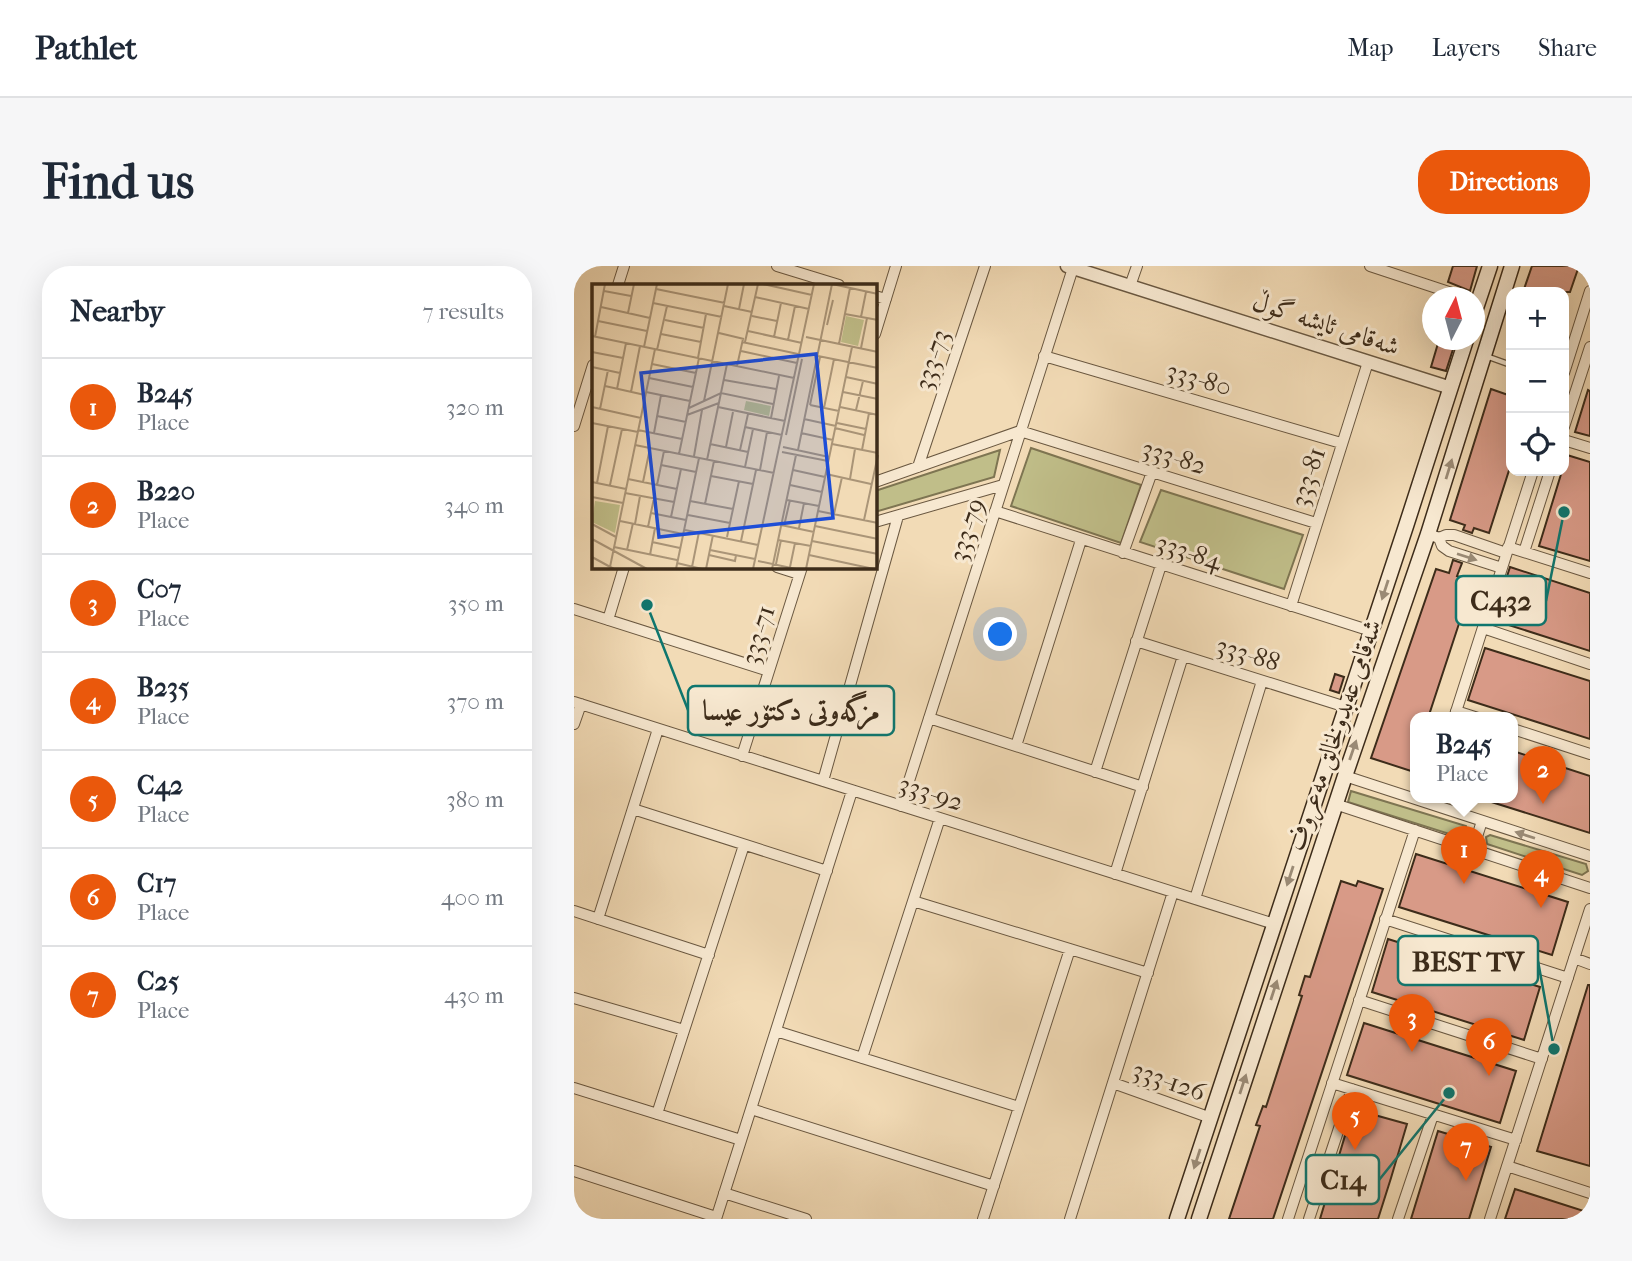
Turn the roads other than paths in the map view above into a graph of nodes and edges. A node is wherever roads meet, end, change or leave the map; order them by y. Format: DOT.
graph roads {
  1 [pos="624,266"];
  2 [pos="777,266"];
  3 [pos="896,266"];
  4 [pos="985,266"];
  5 [pos="1137,266"];
  6 [pos="1370,266"];
  7 [pos="1490,266"];
  8 [pos="1512,266"];
  9 [pos="1070,267"];
  10 [pos="618,284"];
  11 [pos="836,284"];
  12 [pos="1130,286"];
  13 [pos="1429,287"];
  14 [pos="1481,287"];
  15 [pos="1590,291"];
  16 [pos="877,297"];
  17 [pos="886,299"];
  18 [pos="877,328"];
  19 [pos="1590,347"];
  20 [pos="1463,350"];
  21 [pos="1484,355"];
  22 [pos="1044,356"];
  23 [pos="1569,357"];
  24 [pos="1367,362"];
  25 [pos="1506,363"];
  26 [pos="591,382"];
  27 [pos="1451,388"];
  28 [pos="579,394"];
  29 [pos="1569,413"];
  30 [pos="574,426"];
  31 [pos="1020,431"];
  32 [pos="1569,442"];
  33 [pos="1341,443"];
  34 [pos="1590,448"];
  35 [pos="918,467"];
  36 [pos="1152,472"];
  37 [pos="1531,476"];
  38 [pos="1548,476"];
  39 [pos="877,481"];
  40 [pos="1003,485"];
  41 [pos="995,511"];
  42 [pos="898,516"];
  43 [pos="877,521"];
  44 [pos="1316,523"];
  45 [pos="1406,526"];
  46 [pos="1434,536"];
  47 [pos="1081,540"];
  48 [pos="1507,550"];
  49 [pos="1524,551"];
  50 [pos="1123,553"];
  51 [pos="1161,565"];
  52 [pos="1502,568"];
  53 [pos="623,569"];
  54 [pos="800,571"];
  55 [pos="1590,573"];
  56 [pos="1291,606"];
  57 [pos="574,609"];
  58 [pos="608,620"];
  59 [pos="1483,628"];
  60 [pos="1371,631"];
  61 [pos="1136,641"];
  62 [pos="1183,656"];
  63 [pos="1590,664"];
  64 [pos="769,670"];
  65 [pos="1262,681"];
  66 [pos="577,704"];
  67 [pos="1346,707"];
  68 [pos="1456,712"];
  69 [pos="929,718"];
  70 [pos="574,724"];
  71 [pos="659,729"];
  72 [pos="1518,731"];
  73 [pos="1016,746"];
  74 [pos="1590,754"];
  75 [pos="742,755"];
  76 [pos="1095,772"];
  77 [pos="1345,776"];
  78 [pos="824,781"];
  79 [pos="1143,787"];
  80 [pos="852,790"];
  81 [pos="1410,796"];
  82 [pos="1432,803"];
  83 [pos="1335,804"];
  84 [pos="901,806"];
  85 [pos="633,809"];
  86 [pos="940,818"];
  87 [pos="1482,821"];
  88 [pos="1415,831"];
  89 [pos="744,845"];
  90 [pos="1473,849"];
  91 [pos="1590,856"];
  92 [pos="827,872"];
  93 [pos="1115,874"];
  94 [pos="1590,888"];
  95 [pos="1173,892"];
  96 [pos="1195,899"];
  97 [pos="913,901"];
  98 [pos="1590,909"];
  99 [pos="574,911"];
  100 [pos="598,919"];
  101 [pos="1385,919"];
  102 [pos="1274,924"];
  103 [pos="1070,949"];
  104 [pos="709,955"];
  105 [pos="1574,958"];
  106 [pos="1590,964"];
  107 [pos="1147,973"];
  108 [pos="1568,978"];
  109 [pos="574,998"];
  110 [pos="1359,1000"];
  111 [pos="684,1030"];
  112 [pos="776,1031"];
  113 [pos="1233,1048"];
  114 [pos="1253,1054"];
  115 [pos="862,1058"];
  116 [pos="1542,1059"];
  117 [pos="1113,1083"];
  118 [pos="1332,1083"];
  119 [pos="574,1088"];
  120 [pos="1352,1089"];
  121 [pos="1019,1107"];
  122 [pos="751,1109"];
  123 [pos="657,1114"];
  124 [pos="1433,1115"];
  125 [pos="1211,1118"];
  126 [pos="741,1140"];
  127 [pos="1516,1140"];
  128 [pos="1507,1166"];
  129 [pos="574,1171"];
  130 [pos="994,1186"];
  131 [pos="1590,1192"];
  132 [pos="724,1193"];
  133 [pos="716,1218"];
  134 [pos="806,1219"];
  135 [pos="983,1219"];
  136 [pos="1070,1219"];
  137 [pos="1177,1219"];
  138 [pos="1199,1219"];
  139 [pos="1288,1219"];
  140 [pos="1310,1219"];
  141 [pos="1398,1219"];
  142 [pos="1490,1219"];
  1 -- 10 [label="street"];
  2 -- 11 [label="street"];
  3 -- 17 [label="street"];
  4 -- 35 [label="street, 333-73"];
  5 -- 12 [label="street"];
  6 -- 13 [label="street"];
  7 -- 14 [label="main road"];
  8 -- 21 [label="main road, شەقامی عەبدولخالق مەعروف"];
  9 -- 12 [label="street, شەقامی ئایشە گوڵ"];
  9 -- 22 [label="street, 333-79"];
  12 -- 24 [label="street, شەقامی ئایشە گوڵ"];
  15 -- 23 [label="street"];
  16 -- 17 [label="street"];
  17 -- 18 [label="street"];
  19 -- 29 [label="street"];
  20 -- 27 [label="main road, شەقامی عەبدولخالق مەعروف"];
  21 -- 25 [label="lane"];
  46 -- 21 [label="main road, شەقامی عەبدولخالق مەعروف, one-way"];
  22 -- 31 [label="street, 333-79"];
  22 -- 33 [label="street, 333-80"];
  24 -- 27 [label="street, شەقامی ئایشە گوڵ"];
  24 -- 33 [label="street, 333-81"];
  26 -- 28 [label="street"];
  27 -- 45 [label="main road, شەقامی عەبدولخالق مەعروف"];
  28 -- 30 [label="street"];
  31 -- 35 [label="street"];
  31 -- 36 [label="street, 333-82"];
  31 -- 40 [label="street, 333-79"];
  32 -- 34 [label="street"];
  33 -- 44 [label="street, 333-81"];
  35 -- 39 [label="street"];
  36 -- 44 [label="street, 333-82"];
  36 -- 50 [label="street"];
  37 -- 48 [label="street"];
  38 -- 49 [label="street"];
  40 -- 41 [label="street, 333-79"];
  40 -- 42 [label="street"];
  41 -- 47 [label="street, 333-84"];
  41 -- 69 [label="street, 333-79"];
  42 -- 43 [label="street"];
  42 -- 78 [label="street"];
  44 -- 56 [label="street, 333-81"];
  45 -- 46 [label="main road"];
  45 -- 60 [label="main road, شەقامی عەبدولخالق مەعروف, one-way"];
  46 -- 48 [label="street"];
  46 -- 52 [label="street, one-way"];
  77 -- 46 [label="main road, شەقامی عەبدولخالق مەعروف, one-way"];
  47 -- 50 [label="street, 333-84"];
  47 -- 73 [label="street"];
  48 -- 49 [label="street"];
  48 -- 52 [label="street"];
  49 -- 55 [label="street"];
  50 -- 51 [label="street, 333-84"];
  51 -- 56 [label="street, 333-84"];
  51 -- 61 [label="street"];
  52 -- 59 [label="street"];
  53 -- 58 [label="street"];
  54 -- 64 [label="street, 333-71"];
  56 -- 60 [label="street, 333-84"];
  57 -- 58 [label="street"];
  58 -- 64 [label="street"];
  59 -- 63 [label="street"];
  59 -- 68 [label="street"];
  60 -- 67 [label="main road, شەقامی عەبدولخالق مەعروف"];
  61 -- 62 [label="street, 333-88"];
  61 -- 76 [label="street"];
  62 -- 65 [label="street, 333-88"];
  62 -- 79 [label="street"];
  64 -- 75 [label="street, 333-71"];
  65 -- 67 [label="street, 333-88"];
  65 -- 96 [label="street"];
  66 -- 70 [label="street"];
  66 -- 71 [label="street, 333-92"];
  67 -- 102 [label="main road, شەقامی عەبدولخالق مەعروف, one-way"];
  69 -- 73 [label="street"];
  69 -- 84 [label="street, 333-79"];
  71 -- 75 [label="street, 333-92"];
  71 -- 85 [label="street"];
  72 -- 74 [label="street"];
  73 -- 76 [label="street"];
  75 -- 78 [label="street, 333-92"];
  76 -- 79 [label="street"];
  77 -- 81 [label="street"];
  77 -- 83 [label="main road, شەقامی عەبدولخالق مەعروف"];
  78 -- 80 [label="street, 333-92"];
  79 -- 93 [label="street"];
  80 -- 84 [label="street, 333-92"];
  80 -- 92 [label="street"];
  82 -- 87 [label="street"];
  83 -- 88 [label="street"];
  114 -- 83 [label="main road, شەقامی عەبدولخالق مەعروف, one-way"];
  84 -- 86 [label="street, 333-92"];
  85 -- 89 [label="street"];
  85 -- 100 [label="street"];
  86 -- 93 [label="street, 333-92"];
  86 -- 97 [label="street"];
  87 -- 90 [label="street"];
  91 -- 87 [label="street, one-way"];
  88 -- 90 [label="street"];
  88 -- 101 [label="street"];
  89 -- 92 [label="street"];
  89 -- 104 [label="street"];
  90 -- 94 [label="street"];
  92 -- 112 [label="street"];
  93 -- 95 [label="street, 333-92"];
  95 -- 96 [label="street, 333-92"];
  95 -- 107 [label="street"];
  96 -- 102 [label="street, 333-92"];
  97 -- 103 [label="street"];
  97 -- 115 [label="street"];
  98 -- 105 [label="street"];
  99 -- 100 [label="street"];
  100 -- 104 [label="street"];
  101 -- 108 [label="street"];
  101 -- 110 [label="street"];
  102 -- 113 [label="main road, شەقامی عەبدولخالق مەعروف"];
  103 -- 107 [label="street"];
  103 -- 121 [label="street"];
  104 -- 111 [label="street"];
  105 -- 106 [label="street"];
  105 -- 108 [label="street"];
  107 -- 117 [label="street"];
  108 -- 116 [label="street"];
  109 -- 111 [label="street"];
  110 -- 116 [label="street"];
  110 -- 118 [label="street"];
  111 -- 123 [label="street"];
  112 -- 115 [label="street"];
  112 -- 122 [label="street"];
  113 -- 114 [label="main road"];
  113 -- 125 [label="main road, شەقامی عەبدولخالق مەعروف"];
  138 -- 114 [label="main road, شەقامی عەبدولخالق مەعروف, one-way"];
  115 -- 121 [label="street"];
  116 -- 127 [label="street"];
  117 -- 125 [label="street, 333-126"];
  117 -- 136 [label="street"];
  118 -- 120 [label="street"];
  118 -- 139 [label="street"];
  119 -- 123 [label="street"];
  120 -- 124 [label="street"];
  120 -- 140 [label="street"];
  121 -- 130 [label="street"];
  122 -- 126 [label="street"];
  122 -- 130 [label="street"];
  123 -- 126 [label="street"];
  124 -- 127 [label="street"];
  124 -- 141 [label="street"];
  125 -- 137 [label="main road, شەقامی عەبدولخالق مەعروف, one-way"];
  126 -- 132 [label="street"];
  127 -- 128 [label="street"];
  128 -- 131 [label="street"];
  128 -- 142 [label="street"];
  129 -- 133 [label="street"];
  130 -- 135 [label="street"];
  132 -- 133 [label="street"];
  132 -- 134 [label="street"];
}
